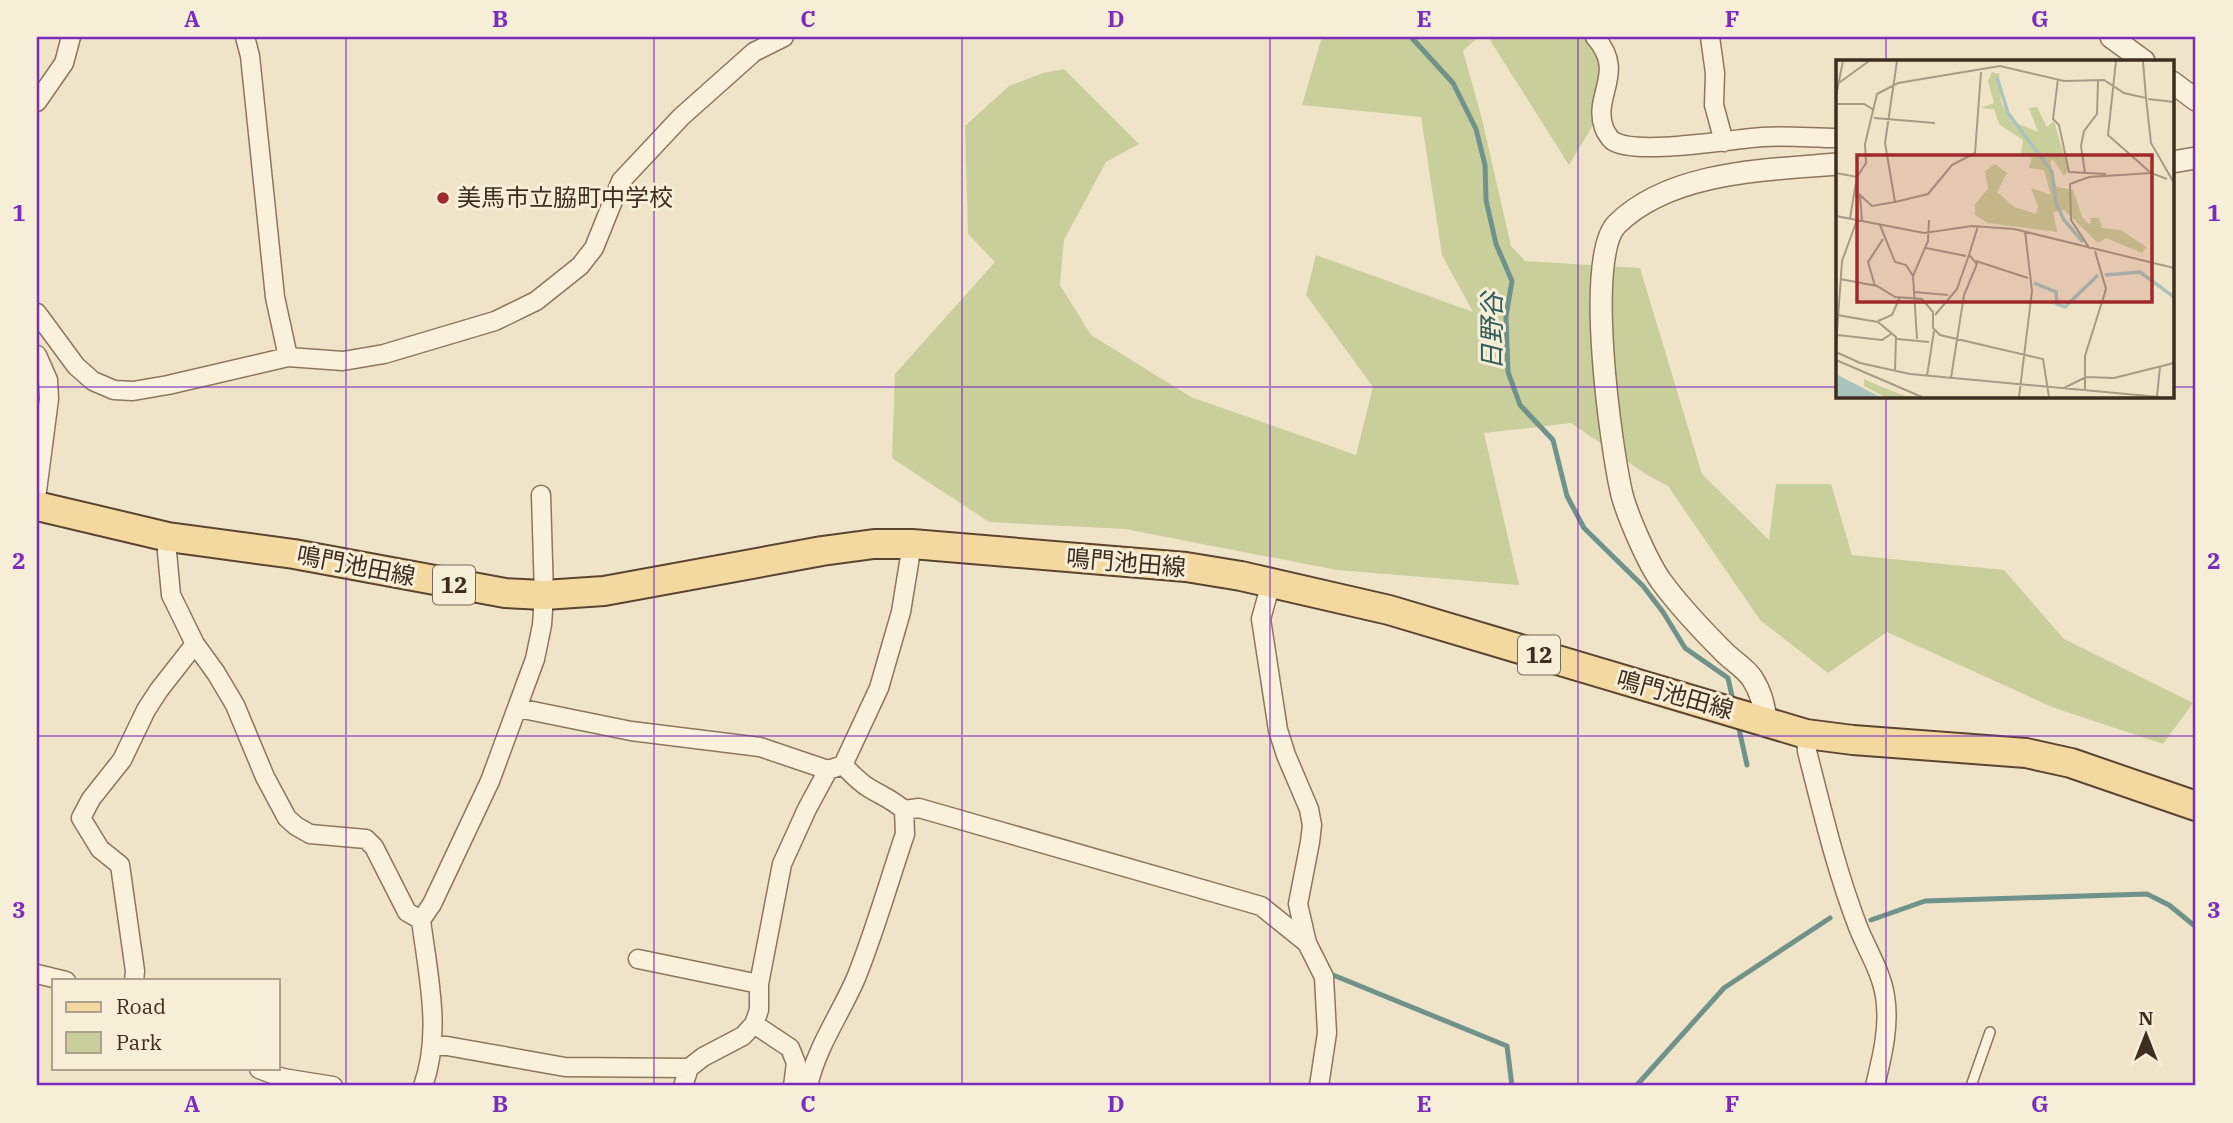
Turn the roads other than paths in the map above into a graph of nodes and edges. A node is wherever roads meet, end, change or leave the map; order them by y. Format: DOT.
graph roads {
  1 [pos="71,37"];
  2 [pos="246,37"];
  3 [pos="784,37"];
  4 [pos="1595,37"];
  5 [pos="1710,37"];
  6 [pos="2111,37"];
  7 [pos="2143,60"];
  8 [pos="2174,84"];
  9 [pos="2196,100"];
  10 [pos="37,103"];
  11 [pos="1836,138"];
  12 [pos="1724,142"];
  13 [pos="2196,158"];
  14 [pos="2174,162"];
  15 [pos="1836,164"];
  16 [pos="37,313"];
  17 [pos="37,355"];
  18 [pos="288,357"];
  19 [pos="37,491"];
  20 [pos="541,495"];
  21 [pos="37,506"];
  22 [pos="168,537"];
  23 [pos="912,544"];
  24 [pos="1271,583"];
  25 [pos="544,596"];
  26 [pos="195,644"];
  27 [pos="518,708"];
  28 [pos="1766,723"];
  29 [pos="1806,734"];
  30 [pos="836,768"];
  31 [pos="2196,806"];
  32 [pos="904,810"];
  33 [pos="421,920"];
  34 [pos="1307,943"];
  35 [pos="638,959"];
  36 [pos="37,974"];
  37 [pos="58,979"];
  38 [pos="134,979"];
  39 [pos="760,984"];
  40 [pos="754,1024"];
  41 [pos="1990,1031"];
  42 [pos="432,1046"];
  43 [pos="689,1068"];
  44 [pos="262,1070"];
  45 [pos="324,1086"];
  46 [pos="423,1086"];
  47 [pos="683,1086"];
  48 [pos="793,1086"];
  49 [pos="808,1086"];
  50 [pos="1319,1086"];
  51 [pos="1875,1086"];
  52 [pos="1970,1086"];
  1 -- 10 [label="street"];
  2 -- 18 [label="street"];
  3 -- 18 [label="street"];
  4 -- 12 [label="street"];
  5 -- 12 [label="street"];
  6 -- 7 [label="street"];
  8 -- 9 [label="street"];
  11 -- 12 [label="street"];
  13 -- 14 [label="street"];
  15 -- 28 [label="street"];
  16 -- 18 [label="street"];
  17 -- 19 [label="street"];
  20 -- 25 [label="street"];
  21 -- 22 [label="main road, 鳴門池田線 / 12"];
  22 -- 25 [label="main road, 鳴門池田線 / 12"];
  22 -- 26 [label="street"];
  23 -- 24 [label="main road, 鳴門池田線 / 12"];
  23 -- 25 [label="main road, 鳴門池田線 / 12"];
  23 -- 30 [label="street"];
  24 -- 28 [label="main road, 鳴門池田線 / 12"];
  24 -- 34 [label="street"];
  25 -- 27 [label="street"];
  26 -- 33 [label="street"];
  26 -- 38 [label="street"];
  27 -- 30 [label="street"];
  27 -- 33 [label="street"];
  28 -- 29 [label="main road, 鳴門池田線 / 12"];
  29 -- 31 [label="main road, 鳴門池田線 / 12"];
  29 -- 51 [label="street"];
  30 -- 32 [label="street"];
  30 -- 39 [label="street"];
  32 -- 34 [label="street"];
  32 -- 49 [label="street"];
  33 -- 42 [label="street"];
  34 -- 50 [label="street"];
  35 -- 39 [label="street"];
  36 -- 37 [label="street"];
  39 -- 40 [label="street"];
  40 -- 43 [label="street"];
  40 -- 48 [label="street"];
  41 -- 52 [label="lane"];
  42 -- 43 [label="street"];
  42 -- 46 [label="street"];
  43 -- 47 [label="street"];
  44 -- 45 [label="street"];
}
